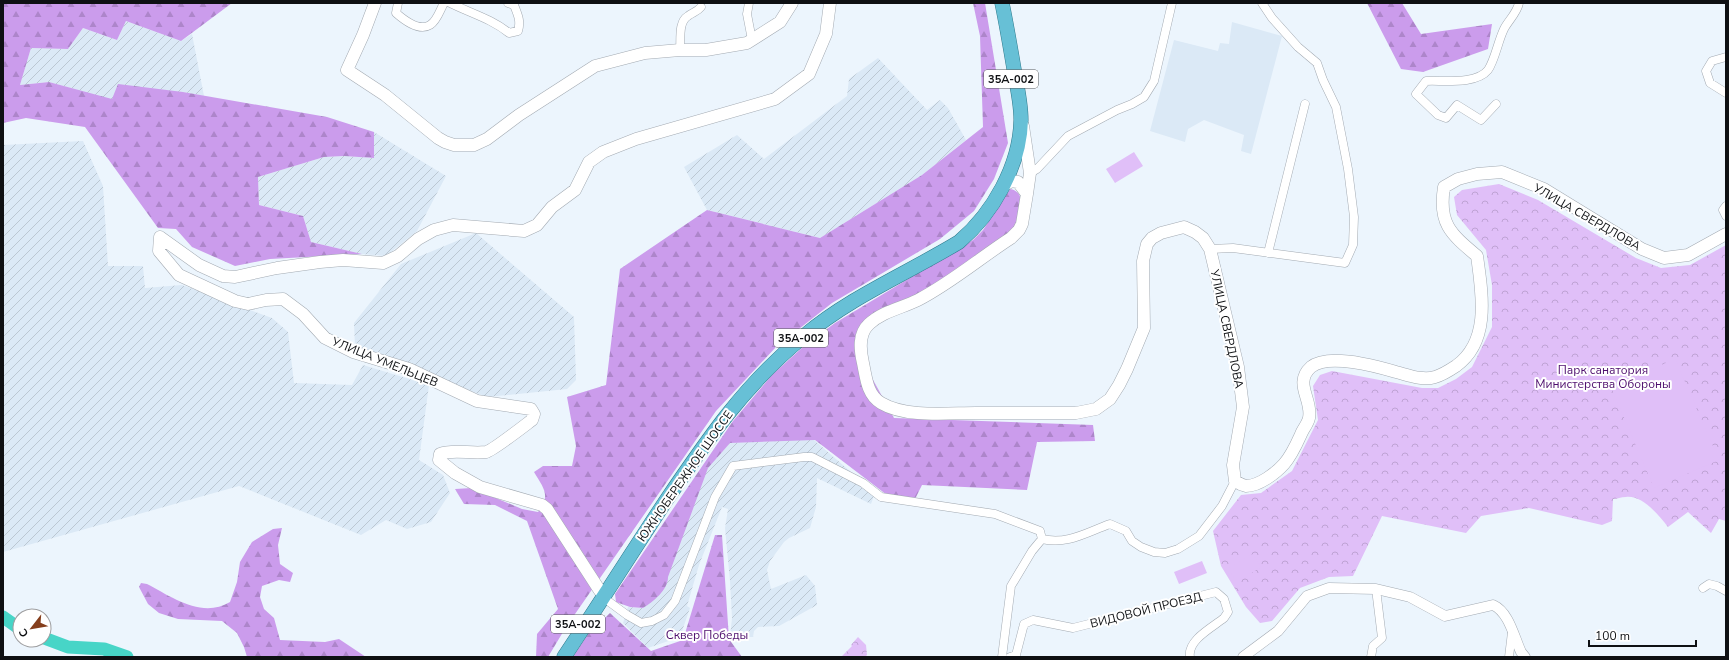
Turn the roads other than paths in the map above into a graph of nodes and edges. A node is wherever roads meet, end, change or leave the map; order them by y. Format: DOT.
graph roads {
  1 [pos="375,3"];
  2 [pos="398,3"];
  3 [pos="444,3"];
  4 [pos="450,3"];
  5 [pos="508,3"];
  6 [pos="749,3"];
  7 [pos="792,3"];
  8 [pos="830,3"];
  9 [pos="997,3"];
  10 [pos="1002,3"];
  11 [pos="1172,3"];
  12 [pos="1262,3"];
  13 [pos="1519,3"];
  14 [pos="701,7"];
  15 [pos="752,40"];
  16 [pos="680,50"];
  17 [pos="1726,57"];
  18 [pos="1726,93"];
  19 [pos="1305,104"];
  20 [pos="1496,104"];
  21 [pos="1021,119"];
  22 [pos="1011,158"];
  23 [pos="1030,173"];
  24 [pos="1002,187"];
  25 [pos="1027,194"];
  26 [pos="1726,206"];
  27 [pos="1726,216"];
  28 [pos="1726,234"];
  29 [pos="1210,249"];
  30 [pos="1268,253"];
  31 [pos="1235,481"];
  32 [pos="1042,539"];
  33 [pos="1703,588"];
  34 [pos="1376,589"];
  35 [pos="1726,591"];
  36 [pos="604,596"];
  37 [pos="1512,632"];
  38 [pos="1013,656"];
  39 [pos="557,657"];
  40 [pos="564,657"];
  41 [pos="1002,657"];
  42 [pos="1190,657"];
  43 [pos="1243,657"];
  44 [pos="1371,657"];
  45 [pos="1509,657"];
  46 [pos="1525,657"];
  1 -- 16 [label="main road"];
  2 -- 3 [label="street"];
  4 -- 5 [label="street"];
  6 -- 15 [label="street"];
  7 -- 15 [label="main road"];
  8 -- 36 [label="main road, УЛИЦА УМЕЛЬЦЕВ"];
  9 -- 22 [label="highway, ЮЖНОБЕРЕЖНОЕ ШОССЕ / 35А-002"];
  10 -- 21 [label="highway, ЮЖНОБЕРЕЖНОЕ ШОССЕ / 35А-002"];
  11 -- 23 [label="street"];
  12 -- 30 [label="street"];
  13 -- 20 [label="street"];
  14 -- 16 [label="street"];
  15 -- 16 [label="main road"];
  17 -- 18 [label="street"];
  19 -- 30 [label="street"];
  21 -- 22 [label="highway, ЮЖНОБЕРЕЖНОЕ ШОССЕ / 35А-002"];
  21 -- 23 [label="main road, УЛИЦА СВЕРДЛОВА"];
  22 -- 23 [label="main road"];
  22 -- 24 [label="highway, ЮЖНОБЕРЕЖНОЕ ШОССЕ / 35А-002"];
  22 -- 36 [label="highway, ЮЖНОБЕРЕЖНОЕ ШОССЕ / 35А-002"];
  23 -- 25 [label="main road, УЛИЦА СВЕРДЛОВА"];
  24 -- 25 [label="main road"];
  24 -- 36 [label="highway, ЮЖНОБЕРЕЖНОЕ ШОССЕ / 35А-002"];
  25 -- 29 [label="main road, УЛИЦА СВЕРДЛОВА"];
  26 -- 27 [label="street"];
  28 -- 31 [label="main road, УЛИЦА СВЕРДЛОВА"];
  29 -- 30 [label="street"];
  29 -- 31 [label="main road, УЛИЦА СВЕРДЛОВА"];
  31 -- 32 [label="street"];
  32 -- 36 [label="street"];
  32 -- 41 [label="street"];
  33 -- 35 [label="street"];
  34 -- 37 [label="street"];
  34 -- 43 [label="street"];
  34 -- 44 [label="street"];
  36 -- 39 [label="highway, ЮЖНОБЕРЕЖНОЕ ШОССЕ / 35А-002"];
  36 -- 40 [label="highway, ЮЖНОБЕРЕЖНОЕ ШОССЕ / 35А-002"];
  37 -- 45 [label="street"];
  37 -- 46 [label="street"];
  38 -- 42 [label="street, ВИДОВОЙ ПРОЕЗД"];
}
